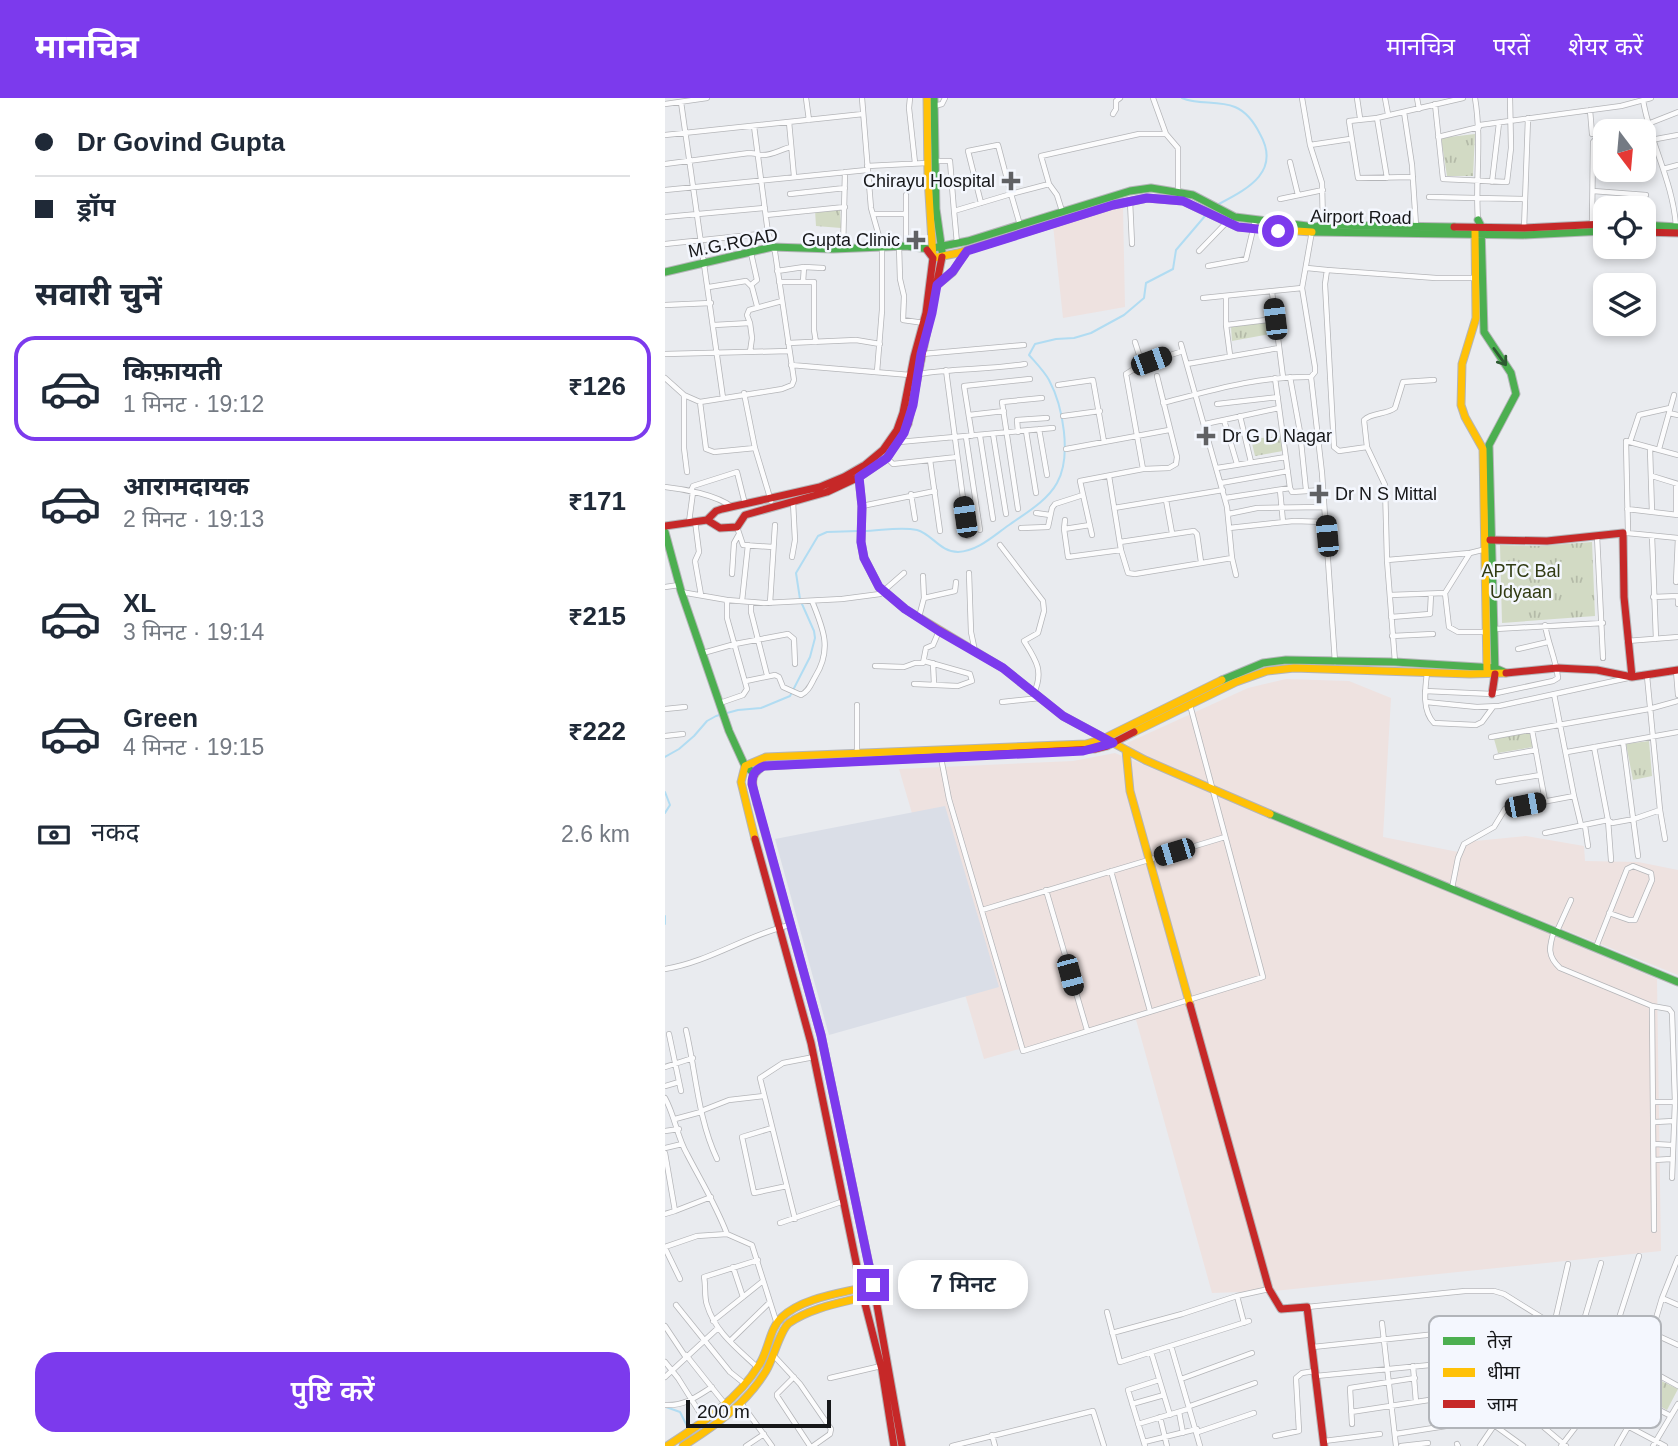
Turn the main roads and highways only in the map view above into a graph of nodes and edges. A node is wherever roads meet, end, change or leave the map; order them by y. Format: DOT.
graph roads {
  1 [pos="927,98"];
  2 [pos="933,102"];
  3 [pos="931,162"];
  4 [pos="1063,212"];
  5 [pos="1254,225"];
  6 [pos="1593,225"];
  7 [pos="1656,227"];
  8 [pos="1478,228"];
  9 [pos="1312,229"];
  10 [pos="1677,229"];
  11 [pos="1524,231"];
  12 [pos="1593,231"];
  13 [pos="1656,231"];
  14 [pos="942,247"];
  15 [pos="930,249"];
  16 [pos="967,251"];
  17 [pos="942,257"];
  18 [pos="933,258"];
  19 [pos="665,272"];
  20 [pos="937,285"];
  21 [pos="914,375"];
  22 [pos="859,473"];
  23 [pos="772,503"];
  24 [pos="707,520"];
  25 [pos="665,526"];
  26 [pos="665,532"];
  27 [pos="1488,543"];
  28 [pos="1677,670"];
  29 [pos="1491,671"];
  30 [pos="1632,677"];
  31 [pos="1492,692"];
  32 [pos="1103,739"];
  33 [pos="1113,743"];
  34 [pos="1126,750"];
  35 [pos="745,766"];
  36 [pos="754,773"];
  37 [pos="1678,982"];
  38 [pos="874,1289"];
  39 [pos="862,1292"];
  40 [pos="693,1435"];
  41 [pos="1324,1444"];
  42 [pos="667,1446"];
  43 [pos="683,1446"];
  44 [pos="894,1446"];
  45 [pos="902,1446"];
  1 -- 3 [label="main road"];
  2 -- 3 [label="main road"];
  3 -- 14 [label="main road"];
  3 -- 15 [label="main road"];
  4 -- 5 [label="main road, Airport Road"];
  4 -- 14 [label="main road, M.G.ROAD"];
  5 -- 9 [label="main road, Airport Road"];
  5 -- 16 [label="main road, Airport Road"];
  6 -- 11 [label="main road, Airport Road"];
  7 -- 10 [label="main road"];
  8 -- 9 [label="main road, Airport Road"];
  8 -- 9 [label="main road, Airport Road"];
  8 -- 11 [label="main road, Airport Road"];
  8 -- 27 [label="main road"];
  8 -- 27 [label="main road, one-way"];
  10 -- 13 [label="main road"];
  11 -- 12 [label="main road, Airport Road"];
  14 -- 15 [label="main road, M.G.ROAD"];
  14 -- 17 [label="main road"];
  15 -- 18 [label="main road"];
  15 -- 19 [label="main road, M.G.ROAD"];
  16 -- 17 [label="main road, Airport Road"];
  16 -- 20 [label="main road"];
  17 -- 18 [label="main road, Airport Road"];
  17 -- 20 [label="main road"];
  18 -- 21 [label="main road"];
  20 -- 21 [label="main road"];
  21 -- 22 [label="main road"];
  21 -- 22 [label="main road"];
  22 -- 23 [label="main road"];
  22 -- 23 [label="main road"];
  22 -- 32 [label="main road"];
  23 -- 24 [label="main road"];
  23 -- 24 [label="main road"];
  24 -- 25 [label="main road"];
  26 -- 35 [label="main road"];
  27 -- 29 [label="main road"];
  27 -- 30 [label="main road"];
  28 -- 30 [label="main road"];
  29 -- 30 [label="main road"];
  29 -- 31 [label="main road"];
  29 -- 32 [label="main road"];
  29 -- 33 [label="main road"];
  32 -- 33 [label="main road"];
  32 -- 35 [label="main road"];
  33 -- 34 [label="main road"];
  33 -- 36 [label="main road"];
  34 -- 37 [label="main road"];
  34 -- 41 [label="main road"];
  35 -- 36 [label="main road"];
  35 -- 39 [label="main road"];
  36 -- 38 [label="main road"];
  38 -- 39 [label="main road"];
  38 -- 45 [label="main road"];
  39 -- 40 [label="main road"];
  39 -- 40 [label="main road"];
  39 -- 44 [label="main road"];
  40 -- 42 [label="main road"];
  40 -- 43 [label="main road"];
}
